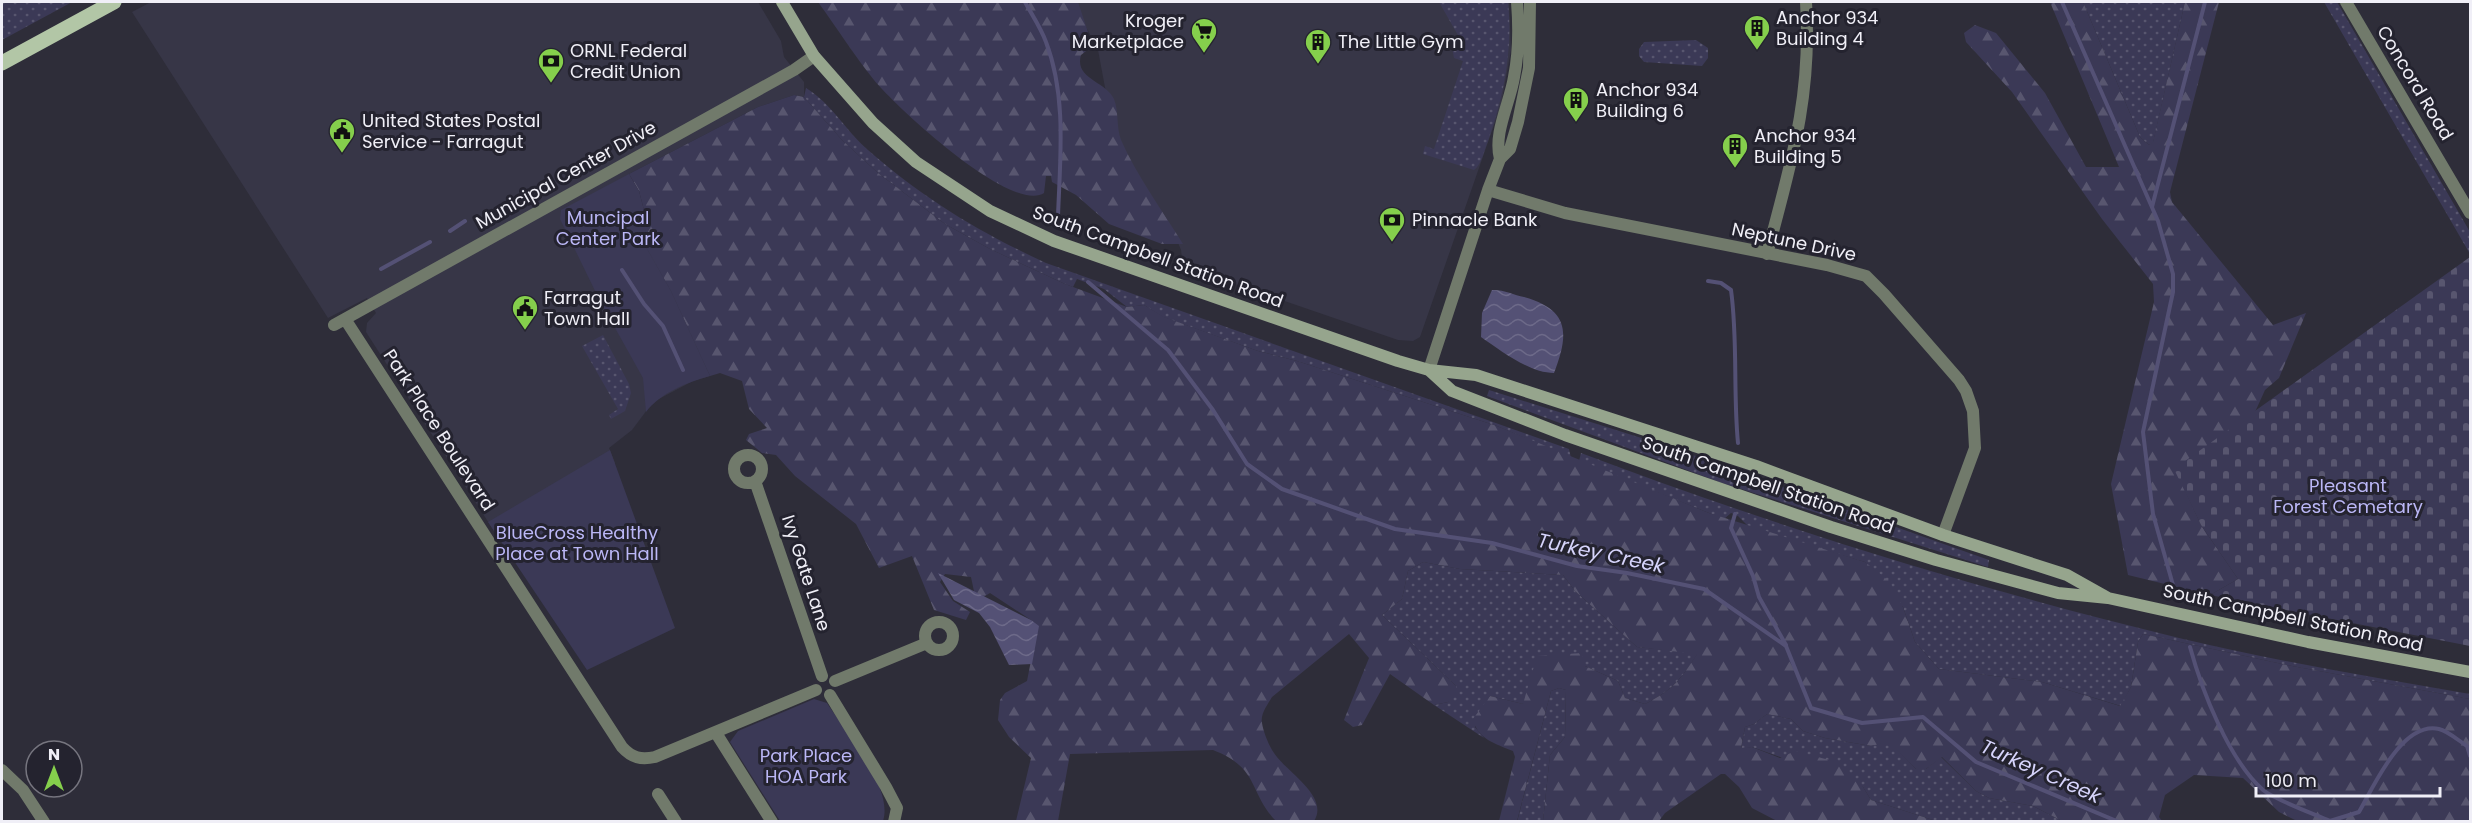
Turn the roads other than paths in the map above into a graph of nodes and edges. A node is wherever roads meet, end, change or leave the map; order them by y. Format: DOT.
graph roads {
  1 [pos="114,2"];
  2 [pos="782,2"];
  3 [pos="1517,2"];
  4 [pos="1530,2"];
  5 [pos="1806,2"];
  6 [pos="2346,2"];
  7 [pos="814,56"];
  8 [pos="2,63"];
  9 [pos="1500,159"];
  10 [pos="1488,190"];
  11 [pos="2470,213"];
  12 [pos="1767,254"];
  13 [pos="340,322"];
  14 [pos="1429,370"];
  15 [pos="755,481"];
  16 [pos="1943,535"];
  17 [pos="2108,598"];
  18 [pos="927,643"];
  19 [pos="2470,672"];
  20 [pos="822,676"];
  21 [pos="835,681"];
  22 [pos="816,690"];
  23 [pos="830,695"];
  24 [pos="716,733"];
  25 [pos="2,770"];
  26 [pos="658,794"];
  27 [pos="38,819"];
  28 [pos="676,822"];
  29 [pos="772,822"];
  30 [pos="894,822"];
  1 -- 8 [label="main road"];
  2 -- 7 [label="main road, South Campbell Station Road"];
  3 -- 9 [label="street"];
  4 -- 9 [label="street"];
  5 -- 12 [label="street"];
  6 -- 11 [label="street, Concord Road"];
  7 -- 13 [label="street, Municipal Center Drive"];
  7 -- 14 [label="main road, South Campbell Station Road"];
  9 -- 10 [label="street"];
  10 -- 12 [label="street, Neptune Drive"];
  10 -- 14 [label="street"];
  12 -- 16 [label="street, Neptune Drive"];
  13 -- 24 [label="street, Park Place Boulevard"];
  14 -- 16 [label="main road, South Campbell Station Road"];
  14 -- 17 [label="main road, South Campbell Station Road"];
  15 -- 20 [label="street, Ivy Gate Lane"];
  16 -- 17 [label="main road, South Campbell Station Road"];
  17 -- 19 [label="main road, South Campbell Station Road"];
  18 -- 21 [label="street"];
  20 -- 21 [label="street"];
  20 -- 22 [label="street"];
  21 -- 23 [label="street"];
  22 -- 23 [label="street"];
  22 -- 24 [label="street, Park Place Boulevard"];
  23 -- 30 [label="street"];
  24 -- 29 [label="street"];
  25 -- 27 [label="street"];
  26 -- 28 [label="street"];
}
